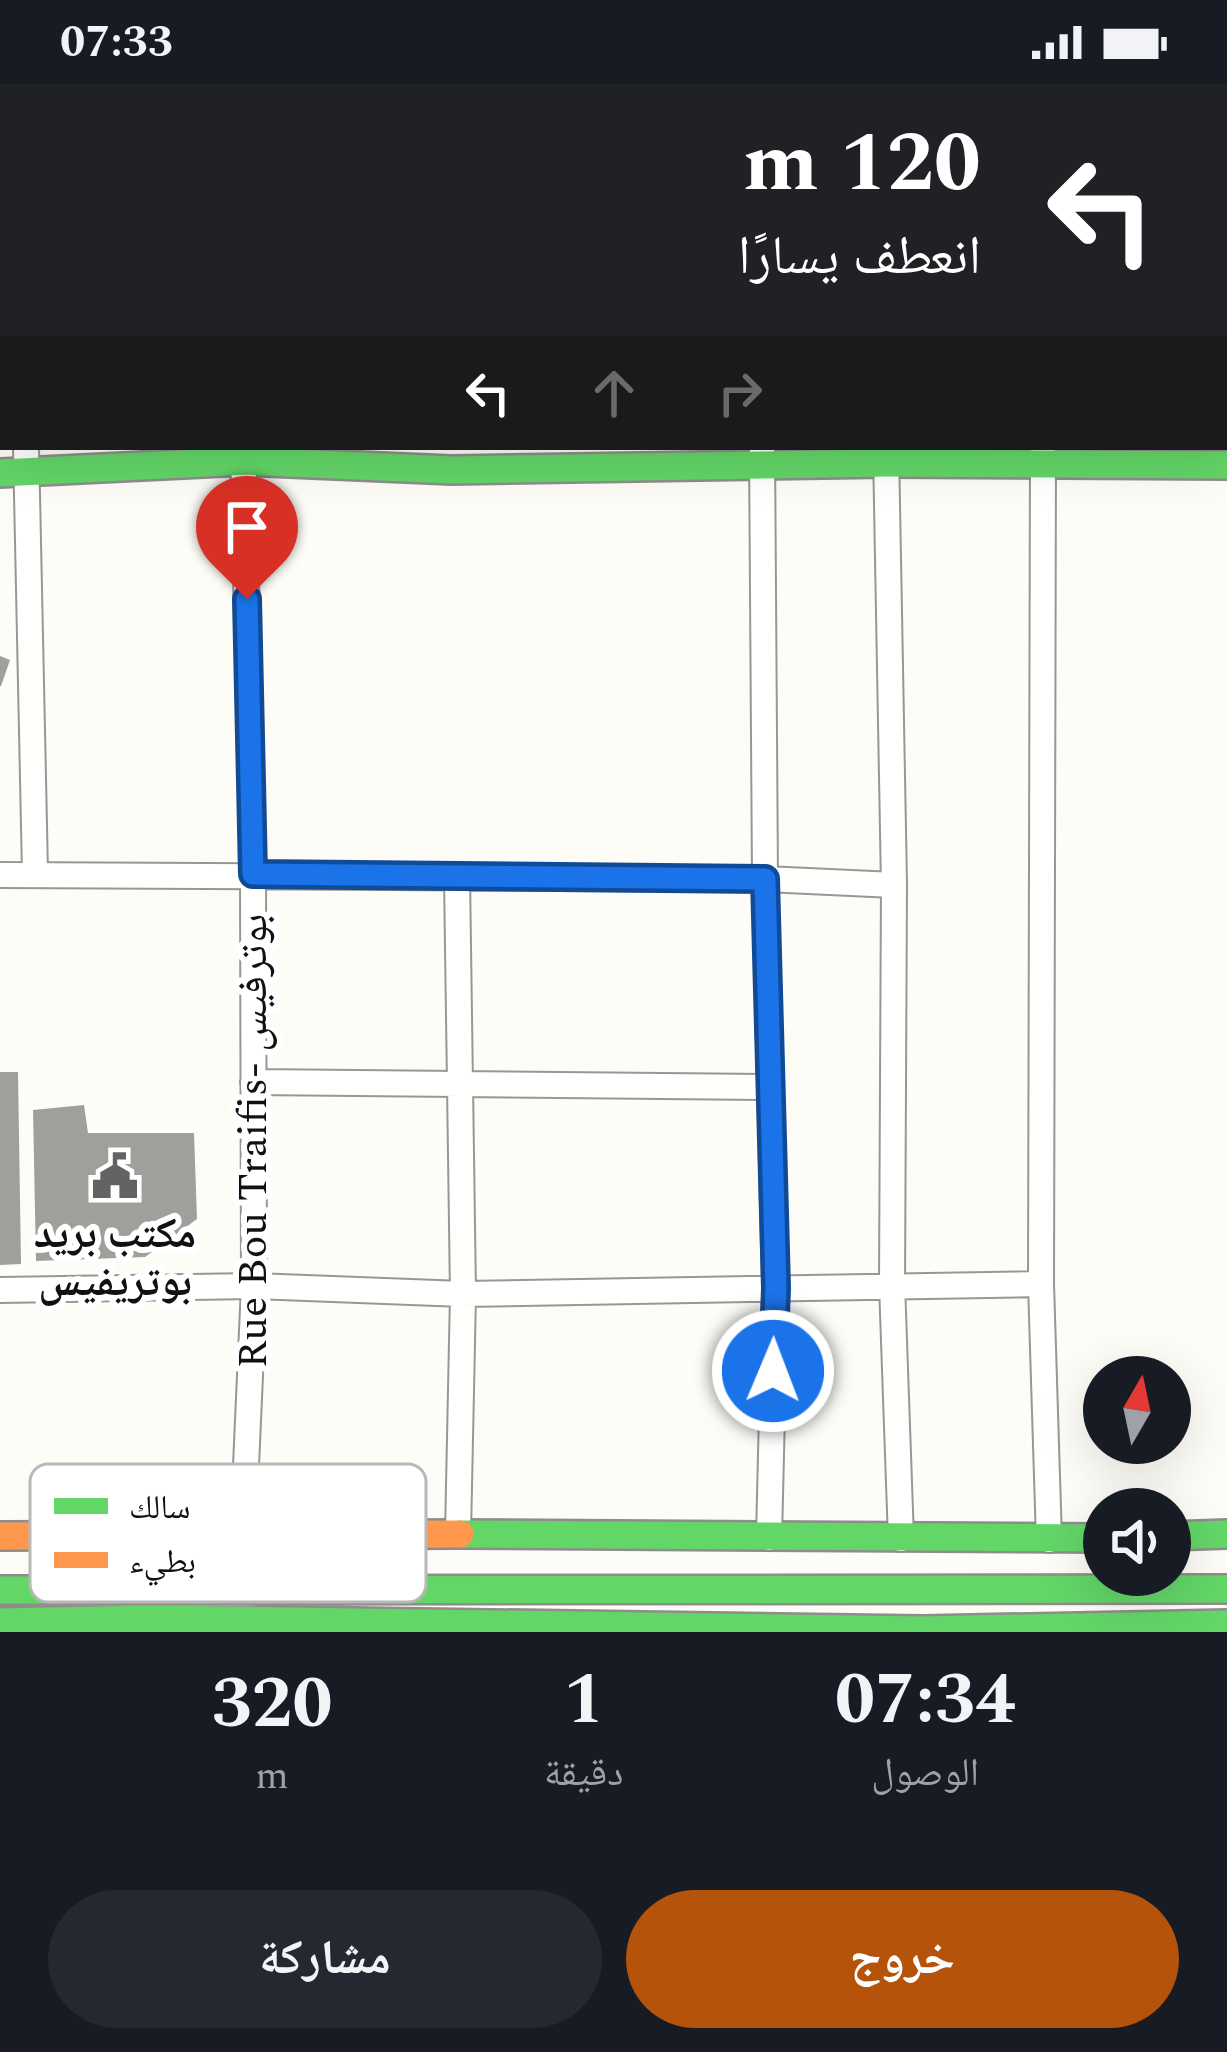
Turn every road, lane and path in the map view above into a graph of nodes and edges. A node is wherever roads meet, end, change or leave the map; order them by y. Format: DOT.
graph roads {
  1 [pos="243,454"];
  2 [pos="886,455"];
  3 [pos="1043,455"];
  4 [pos="762,457"];
  5 [pos="453,458"];
  6 [pos="17,464"];
  7 [pos="1227,465"];
  8 [pos="35,873"];
  9 [pos="253,874"];
  10 [pos="0,875"];
  11 [pos="457,876"];
  12 [pos="765,879"];
  13 [pos="894,885"];
  14 [pos="254,1082"];
  15 [pos="460,1084"];
  16 [pos="770,1087"];
  17 [pos="892,1284"];
  18 [pos="1041,1284"];
  19 [pos="254,1286"];
  20 [pos="776,1288"];
  21 [pos="0,1290"];
  22 [pos="463,1294"];
  23 [pos="246,1464"];
  24 [pos="426,1534"];
  25 [pos="458,1534"];
  26 [pos="1227,1534"];
  27 [pos="1191,1535"];
  28 [pos="0,1536"];
  29 [pos="30,1536"];
  30 [pos="769,1538"];
  31 [pos="1083,1539"];
  32 [pos="901,1540"];
  33 [pos="1048,1540"];
  34 [pos="1227,1589"];
  35 [pos="0,1590"];
  36 [pos="30,1590"];
  37 [pos="426,1590"];
  38 [pos="0,1622"];
  39 [pos="1227,1624"];
  40 [pos="150,1626"];
  41 [pos="313,1627"];
  42 [pos="478,1628"];
  43 [pos="729,1631"];
  1 -- 5 [label="main road"];
  1 -- 6 [label="main road"];
  1 -- 9 [label="street, Rue Bou Traifis- بوترفيس"];
  2 -- 3 [label="main road"];
  2 -- 4 [label="main road"];
  2 -- 13 [label="street"];
  3 -- 7 [label="main road"];
  3 -- 18 [label="street"];
  4 -- 5 [label="main road"];
  4 -- 12 [label="street"];
  6 -- 8 [label="street"];
  8 -- 9 [label="street"];
  8 -- 10 [label="street"];
  9 -- 11 [label="street"];
  9 -- 14 [label="street, Rue Bou Traifis- بوترفيس"];
  11 -- 12 [label="street"];
  11 -- 15 [label="street"];
  12 -- 13 [label="street"];
  12 -- 16 [label="street"];
  13 -- 17 [label="street"];
  14 -- 15 [label="street"];
  14 -- 19 [label="street, Rue Bou Traifis- بوترفيس"];
  15 -- 16 [label="street"];
  15 -- 22 [label="street"];
  16 -- 20 [label="street"];
  17 -- 18 [label="street"];
  17 -- 20 [label="street"];
  17 -- 32 [label="street"];
  18 -- 33 [label="street"];
  19 -- 21 [label="street"];
  19 -- 22 [label="street"];
  19 -- 23 [label="street, Rue Bou Traifis- بوترفيس"];
  20 -- 22 [label="street"];
  20 -- 30 [label="street"];
  22 -- 25 [label="street"];
  24 -- 25 [label="main road"];
  25 -- 30 [label="main road"];
  26 -- 27 [label="main road"];
  28 -- 29 [label="main road"];
  30 -- 32 [label="main road"];
  31 -- 33 [label="main road"];
  32 -- 33 [label="main road"];
  34 -- 37 [label="main road"];
  35 -- 36 [label="main road"];
  38 -- 40 [label="main road"];
  39 -- 43 [label="main road"];
  40 -- 41 [label="main road"];
  41 -- 42 [label="main road"];
  42 -- 43 [label="main road"];
}
